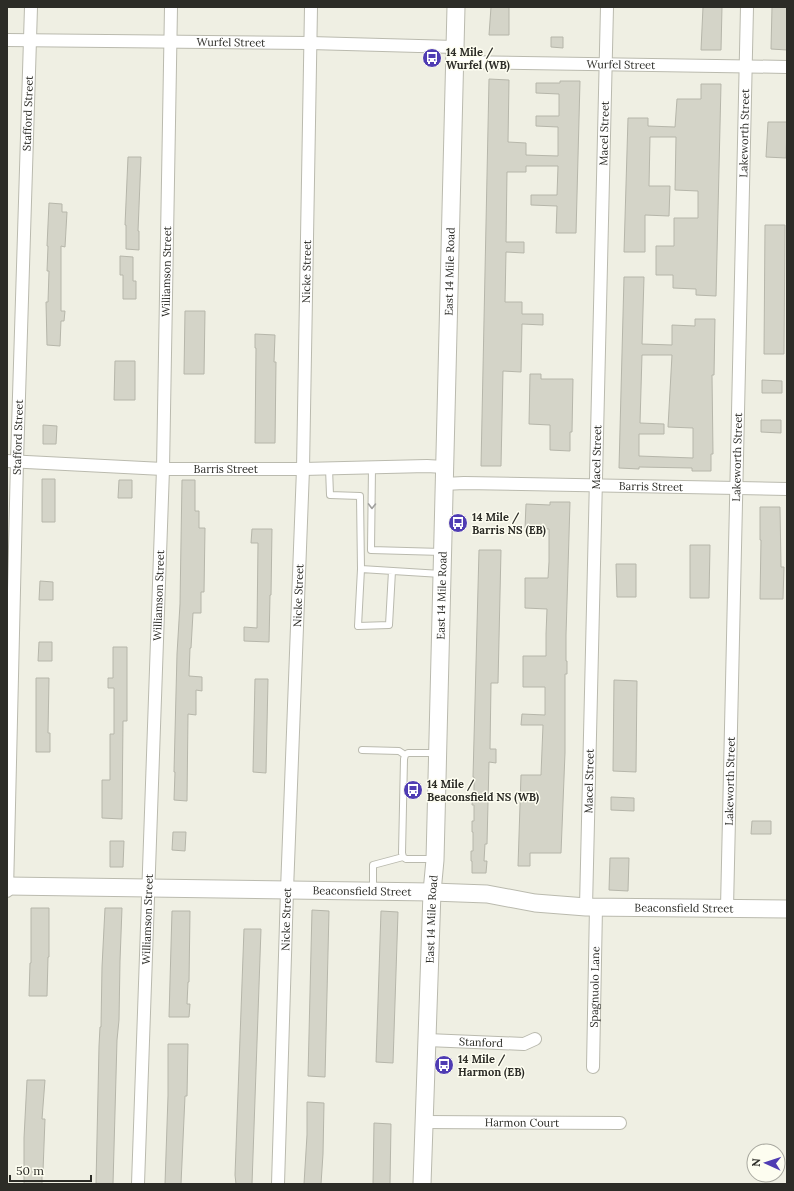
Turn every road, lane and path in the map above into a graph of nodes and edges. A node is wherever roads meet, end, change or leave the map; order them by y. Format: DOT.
graph roads {
  1 [pos="31,7"];
  2 [pos="171,7"];
  3 [pos="311,7"];
  4 [pos="456,7"];
  5 [pos="607,7"];
  6 [pos="747,7"];
  7 [pos="7,40"];
  8 [pos="30,41"];
  9 [pos="170,42"];
  10 [pos="310,43"];
  11 [pos="455,54"];
  12 [pos="605,64"];
  13 [pos="745,66"];
  14 [pos="787,67"];
  15 [pos="12,461"];
  16 [pos="372,467"];
  17 [pos="444,467"];
  18 [pos="163,468"];
  19 [pos="303,468"];
  20 [pos="329,468"];
  21 [pos="444,484"];
  22 [pos="596,485"];
  23 [pos="736,488"];
  24 [pos="787,490"];
  25 [pos="442,552"];
  26 [pos="361,569"];
  27 [pos="392,571"];
  28 [pos="442,574"];
  29 [pos="362,750"];
  30 [pos="437,753"];
  31 [pos="405,755"];
  32 [pos="403,857"];
  33 [pos="435,860"];
  34 [pos="7,886"];
  35 [pos="148,888"];
  36 [pos="287,890"];
  37 [pos="7,891"];
  38 [pos="373,891"];
  39 [pos="432,892"];
  40 [pos="591,907"];
  41 [pos="727,908"];
  42 [pos="787,909"];
  43 [pos="535,1039"];
  44 [pos="427,1040"];
  45 [pos="593,1067"];
  46 [pos="424,1122"];
  47 [pos="620,1123"];
  48 [pos="138,1184"];
  49 [pos="278,1184"];
  50 [pos="422,1184"];
  1 -- 8 [label="street, Stafford Street"];
  2 -- 9 [label="street, Williamson Street"];
  3 -- 10 [label="street, Nicke Street"];
  4 -- 11 [label="main road, East 14 Mile Road"];
  5 -- 12 [label="street, Macel Street"];
  6 -- 13 [label="street, Lakeworth Street"];
  7 -- 8 [label="street, Wurfel Street"];
  8 -- 9 [label="street, Wurfel Street"];
  8 -- 15 [label="street, Stafford Street"];
  9 -- 10 [label="street, Wurfel Street"];
  9 -- 18 [label="street, Williamson Street"];
  10 -- 11 [label="street, Wurfel Street"];
  10 -- 19 [label="street, Nicke Street"];
  11 -- 12 [label="street, Wurfel Street"];
  11 -- 17 [label="main road, East 14 Mile Road"];
  12 -- 13 [label="street, Wurfel Street"];
  12 -- 22 [label="street, Macel Street"];
  13 -- 14 [label="street, Wurfel Street"];
  13 -- 23 [label="street, Lakeworth Street"];
  15 -- 18 [label="street, Barris Street"];
  15 -- 34 [label="street, Stafford Street"];
  16 -- 17 [label="street, Barris Street"];
  16 -- 20 [label="street, Barris Street"];
  16 -- 25 [label="lane, one-way"];
  17 -- 21 [label="main road, East 14 Mile Road"];
  18 -- 19 [label="street, Barris Street"];
  18 -- 35 [label="street, Williamson Street"];
  19 -- 20 [label="street, Barris Street"];
  19 -- 36 [label="street, Nicke Street"];
  20 -- 26 [label="lane"];
  21 -- 22 [label="street, Barris Street"];
  21 -- 25 [label="main road, East 14 Mile Road"];
  22 -- 23 [label="street, Barris Street"];
  22 -- 40 [label="street, Macel Street"];
  23 -- 24 [label="street, Barris Street"];
  23 -- 41 [label="street, Lakeworth Street"];
  25 -- 28 [label="main road, East 14 Mile Road"];
  26 -- 27 [label="lane"];
  26 -- 27 [label="lane"];
  27 -- 28 [label="lane"];
  28 -- 30 [label="main road, East 14 Mile Road"];
  29 -- 31 [label="lane"];
  30 -- 31 [label="lane"];
  30 -- 33 [label="main road, East 14 Mile Road"];
  31 -- 32 [label="lane"];
  32 -- 33 [label="lane"];
  32 -- 38 [label="lane"];
  33 -- 39 [label="main road, East 14 Mile Road"];
  34 -- 35 [label="main road, Beaconsfield Street"];
  34 -- 37 [label="street, Stafford Street"];
  35 -- 36 [label="main road, Beaconsfield Street"];
  35 -- 48 [label="street, Williamson Street"];
  36 -- 38 [label="main road, Beaconsfield Street"];
  36 -- 49 [label="street, Nicke Street"];
  38 -- 39 [label="main road, Beaconsfield Street"];
  39 -- 40 [label="main road, Beaconsfield Street"];
  39 -- 44 [label="main road, East 14 Mile Road"];
  40 -- 41 [label="main road, Beaconsfield Street"];
  40 -- 45 [label="street, Spagnuolo Lane"];
  41 -- 42 [label="main road, Beaconsfield Street"];
  43 -- 44 [label="street, Stanford"];
  44 -- 46 [label="main road, East 14 Mile Road"];
  46 -- 47 [label="street, Harmon Court"];
  46 -- 50 [label="main road, East 14 Mile Road"];
}
